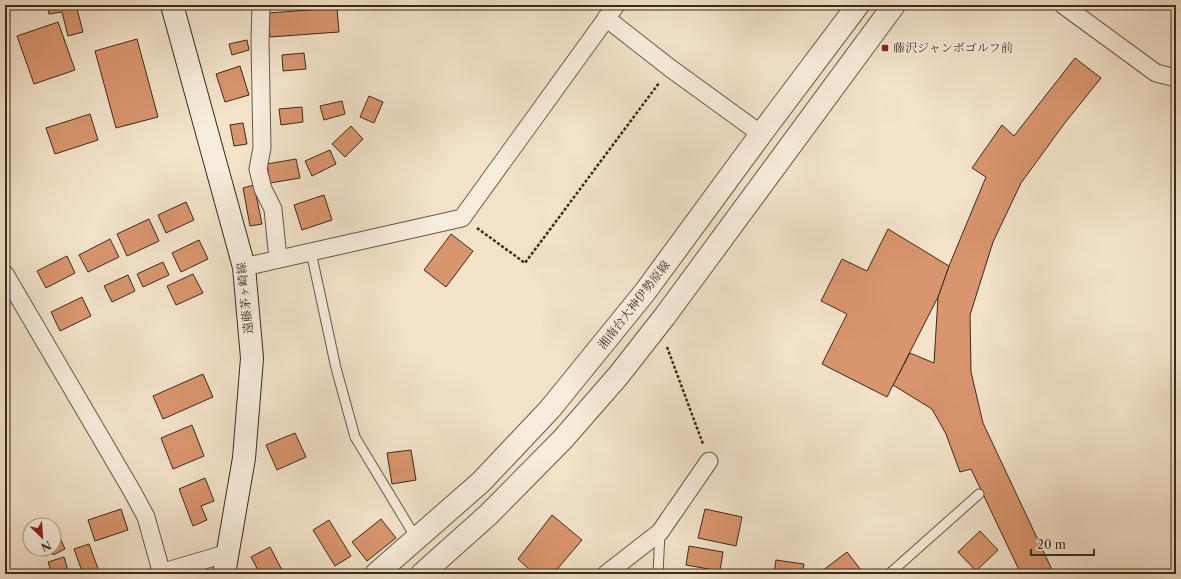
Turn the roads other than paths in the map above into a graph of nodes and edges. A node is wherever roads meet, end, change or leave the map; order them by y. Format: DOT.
graph roads {
  1 [pos="172,5"];
  2 [pos="261,5"];
  3 [pos="858,5"];
  4 [pos="894,5"];
  5 [pos="1063,5"];
  6 [pos="611,12"];
  7 [pos="1176,78"];
  8 [pos="761,134"];
  9 [pos="311,252"];
  10 [pos="278,259"];
  11 [pos="244,267"];
  12 [pos="5,274"];
  13 [pos="709,461"];
  14 [pos="979,494"];
  15 [pos="660,532"];
  16 [pos="416,538"];
  17 [pos="226,564"];
  18 [pos="433,571"];
  19 [pos="160,574"];
  20 [pos="376,574"];
  21 [pos="606,574"];
  22 [pos="658,574"];
  23 [pos="889,574"];
  1 -- 11 [label="street, 遠藤茅ヶ崎線"];
  2 -- 10 [label="street"];
  3 -- 8 [label="street, 湘南台大神伊勢原線"];
  4 -- 18 [label="street"];
  5 -- 7 [label="street"];
  6 -- 8 [label="street"];
  6 -- 9 [label="street"];
  8 -- 16 [label="street, 湘南台大神伊勢原線"];
  9 -- 10 [label="street"];
  9 -- 16 [label="lane"];
  10 -- 11 [label="street"];
  11 -- 17 [label="street, 遠藤茅ヶ崎線"];
  12 -- 19 [label="street"];
  13 -- 15 [label="street"];
  14 -- 23 [label="lane"];
  15 -- 21 [label="street"];
  15 -- 22 [label="lane"];
  16 -- 20 [label="street, 湘南台大神伊勢原線"];
  17 -- 19 [label="street"];
}
